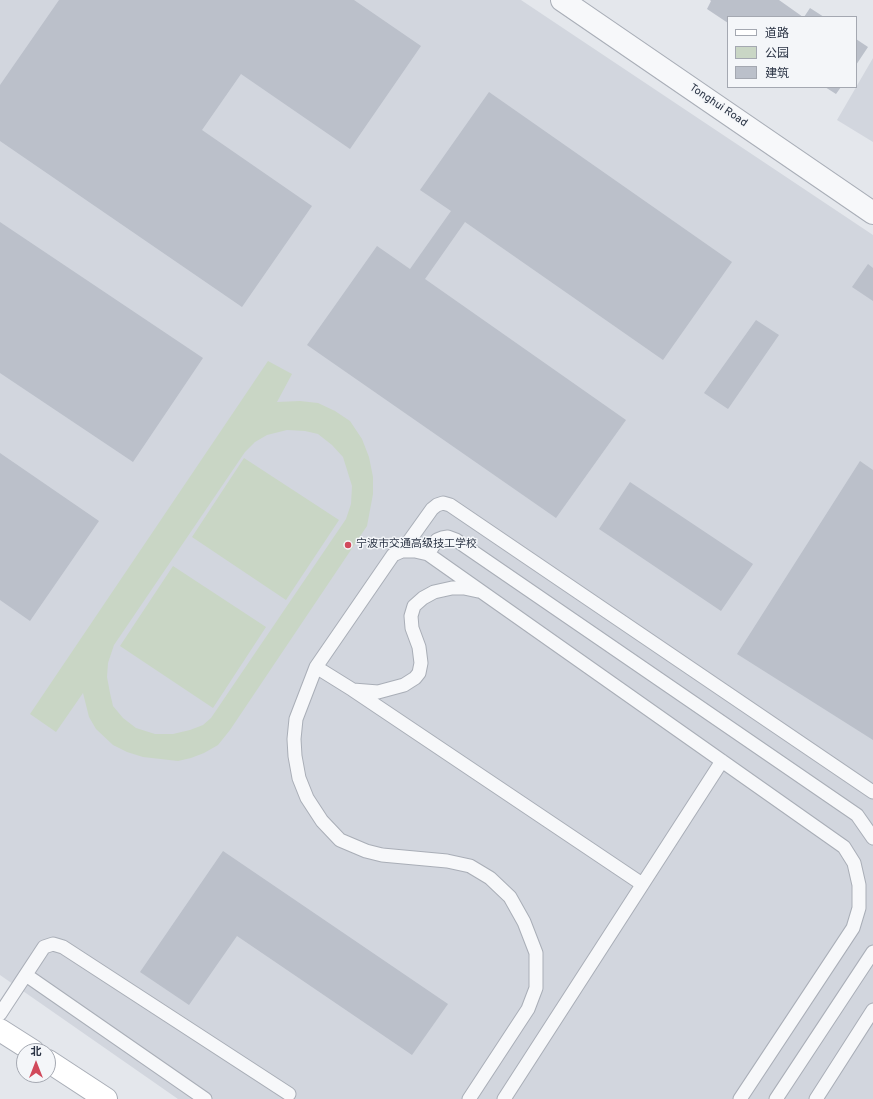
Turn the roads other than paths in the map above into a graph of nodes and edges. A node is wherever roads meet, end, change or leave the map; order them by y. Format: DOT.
graph roads {
  1 [pos="562,0"];
  2 [pos="873,213"];
  3 [pos="402,551"];
  4 [pos="428,554"];
  5 [pos="482,592"];
  6 [pos="316,667"];
  7 [pos="353,690"];
  8 [pos="722,761"];
  9 [pos="873,792"];
  10 [pos="873,838"];
  11 [pos="642,884"];
  12 [pos="873,952"];
  13 [pos="26,975"];
  14 [pos="873,1010"];
  15 [pos="0,1014"];
  16 [pos="0,1030"];
  17 [pos="20,1043"];
  18 [pos="56,1066"];
  19 [pos="289,1094"];
  20 [pos="106,1099"];
  21 [pos="205,1099"];
  22 [pos="469,1099"];
  23 [pos="504,1099"];
  24 [pos="740,1099"];
  25 [pos="776,1099"];
  26 [pos="816,1099"];
  1 -- 2 [label="street, Tonghui Road"];
  3 -- 4 [label="lane"];
  3 -- 6 [label="lane"];
  3 -- 9 [label="lane"];
  4 -- 5 [label="lane"];
  4 -- 10 [label="lane"];
  5 -- 7 [label="lane"];
  5 -- 8 [label="lane"];
  6 -- 7 [label="lane"];
  6 -- 22 [label="lane"];
  7 -- 11 [label="lane"];
  8 -- 11 [label="lane"];
  8 -- 24 [label="lane"];
  11 -- 23 [label="lane"];
  12 -- 25 [label="lane"];
  13 -- 15 [label="lane"];
  13 -- 19 [label="lane"];
  13 -- 21 [label="lane"];
  14 -- 26 [label="lane"];
  16 -- 17 [label="main road"];
  18 -- 20 [label="main road"];
}
